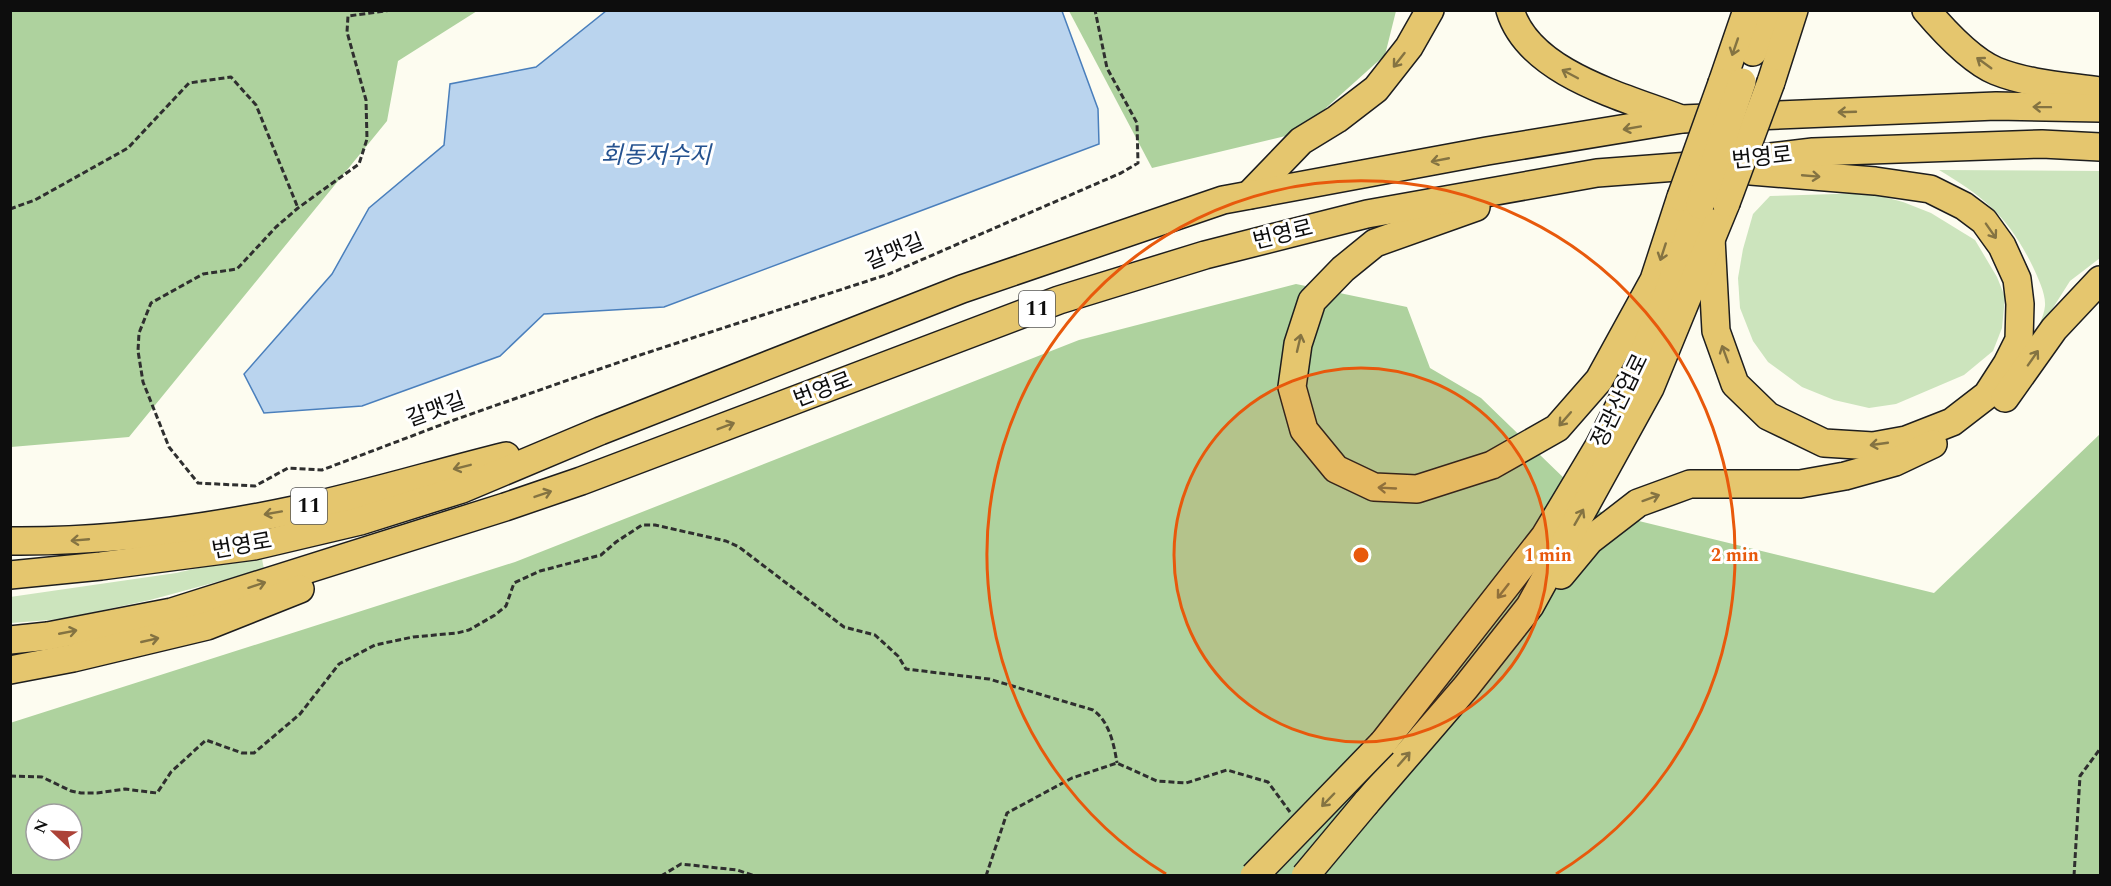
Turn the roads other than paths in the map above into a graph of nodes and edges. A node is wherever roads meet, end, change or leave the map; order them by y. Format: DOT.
graph roads {
  1 [pos="1430,10"];
  2 [pos="1509,10"];
  3 [pos="1748,10"];
  4 [pos="1767,10"];
  5 [pos="1794,10"];
  6 [pos="1926,10"];
  7 [pos="1732,83"];
  8 [pos="2100,91"];
  9 [pos="2100,108"];
  10 [pos="1682,119"];
  11 [pos="2100,147"];
  12 [pos="1690,166"];
  13 [pos="1547,181"];
  14 [pos="1249,195"];
  15 [pos="1702,202"];
  16 [pos="1711,238"];
  17 [pos="2100,279"];
  18 [pos="1654,280"];
  19 [pos="600,431"];
  20 [pos="1577,483"];
  21 [pos="505,507"];
  22 [pos="10,541"];
  23 [pos="10,575"];
  24 [pos="1530,606"];
  25 [pos="10,640"];
  26 [pos="10,670"];
  27 [pos="1254,876"];
  28 [pos="1305,876"];
  1 -- 14 [label="highway, one-way"];
  10 -- 2 [label="highway, one-way"];
  3 -- 7 [label="highway, one-way"];
  4 -- 7 [label="highway"];
  5 -- 15 [label="highway, bridge"];
  8 -- 6 [label="highway, one-way"];
  7 -- 15 [label="highway, bridge"];
  9 -- 10 [label="highway, 번영로 / 11, one-way"];
  10 -- 14 [label="highway, 번영로 / 11, one-way"];
  11 -- 12 [label="highway, 번영로 / 11"];
  12 -- 13 [label="highway, 번영로 / 11"];
  12 -- 16 [label="highway, one-way"];
  18 -- 13 [label="highway, one-way"];
  21 -- 13 [label="highway, 번영로 / 11, one-way"];
  14 -- 19 [label="highway, 번영로 / 11"];
  15 -- 16 [label="highway, 정관산업로"];
  15 -- 18 [label="highway, one-way"];
  15 -- 20 [label="highway, 정관산업로"];
  24 -- 16 [label="highway, 정관산업로, one-way"];
  24 -- 17 [label="highway, one-way"];
  18 -- 20 [label="highway"];
  19 -- 22 [label="highway, 번영로 / 11, one-way"];
  19 -- 23 [label="highway, 번영로 / 11"];
  20 -- 27 [label="highway, 정관산업로, one-way, bridge"];
  25 -- 21 [label="highway, 번영로 / 11, one-way"];
  26 -- 21 [label="highway, 번영로 / 11, one-way"];
  28 -- 24 [label="highway, 정관산업로, one-way, bridge"];
}
